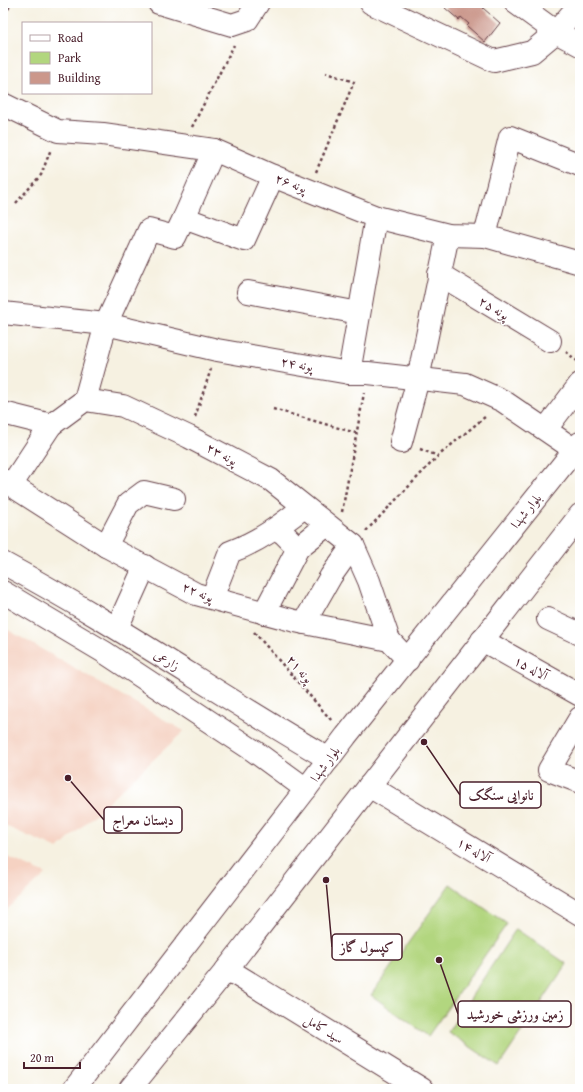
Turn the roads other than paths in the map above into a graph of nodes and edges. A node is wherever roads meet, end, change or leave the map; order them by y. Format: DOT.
graph roads {
  1 [pos="159,3"];
  2 [pos="371,3"];
  3 [pos="516,3"];
  4 [pos="580,4"];
  5 [pos="252,11"];
  6 [pos="556,32"];
  7 [pos="580,45"];
  8 [pos="3,104"];
  9 [pos="214,150"];
  10 [pos="580,165"];
  11 [pos="273,176"];
  12 [pos="376,217"];
  13 [pos="184,218"];
  14 [pos="448,236"];
  15 [pos="485,236"];
  16 [pos="580,264"];
  17 [pos="439,274"];
  18 [pos="248,292"];
  19 [pos="3,313"];
  20 [pos="359,313"];
  21 [pos="106,324"];
  22 [pos="550,341"];
  23 [pos="358,373"];
  24 [pos="418,379"];
  25 [pos="580,384"];
  26 [pos="85,400"];
  27 [pos="3,413"];
  28 [pos="51,426"];
  29 [pos="546,429"];
  30 [pos="401,442"];
  31 [pos="577,447"];
  32 [pos="7,482"];
  33 [pos="174,499"];
  34 [pos="304,507"];
  35 [pos="580,514"];
  36 [pos="278,528"];
  37 [pos="340,535"];
  38 [pos="106,546"];
  39 [pos="298,548"];
  40 [pos="3,563"];
  41 [pos="145,566"];
  42 [pos="3,592"];
  43 [pos="212,598"];
  44 [pos="258,611"];
  45 [pos="548,619"];
  46 [pos="304,623"];
  47 [pos="117,628"];
  48 [pos="580,634"];
  49 [pos="389,640"];
  50 [pos="482,640"];
  51 [pos="408,660"];
  52 [pos="580,695"];
  53 [pos="580,718"];
  54 [pos="329,759"];
  55 [pos="580,782"];
  56 [pos="369,786"];
  57 [pos="306,789"];
  58 [pos="580,914"];
  59 [pos="227,969"];
  60 [pos="74,1089"];
  61 [pos="130,1089"];
  62 [pos="422,1089"];
  1 -- 5 [label="street"];
  2 -- 6 [label="street"];
  3 -- 6 [label="street"];
  4 -- 6 [label="street"];
  6 -- 7 [label="street"];
  8 -- 9 [label="street, پونه ۲۶"];
  9 -- 11 [label="street, پونه ۲۶"];
  9 -- 13 [label="street"];
  10 -- 15 [label="street"];
  11 -- 12 [label="street, پونه ۲۶"];
  11 -- 13 [label="street"];
  12 -- 14 [label="street, پونه ۲۶"];
  12 -- 20 [label="street"];
  13 -- 21 [label="street"];
  14 -- 15 [label="street, پونه ۲۶"];
  14 -- 17 [label="street"];
  15 -- 16 [label="street, پونه ۲۶"];
  17 -- 22 [label="street, پونه ۲۵"];
  17 -- 24 [label="street"];
  18 -- 20 [label="street"];
  19 -- 21 [label="street, پونه ۲۴"];
  20 -- 23 [label="street"];
  21 -- 23 [label="street, پونه ۲۴"];
  21 -- 26 [label="street"];
  23 -- 24 [label="street, پونه ۲۴"];
  24 -- 29 [label="street, پونه ۲۴"];
  24 -- 30 [label="street"];
  25 -- 29 [label="street"];
  26 -- 28 [label="street"];
  26 -- 34 [label="street, پونه ۲۳"];
  27 -- 28 [label="street"];
  28 -- 32 [label="street"];
  29 -- 31 [label="street, پونه ۲۴"];
  31 -- 51 [label="street, بلوار شهدا"];
  32 -- 38 [label="street, پونه ۲۲"];
  33 -- 38 [label="street"];
  34 -- 36 [label="street"];
  34 -- 37 [label="street, پونه ۲۳"];
  35 -- 50 [label="street"];
  36 -- 39 [label="street"];
  36 -- 43 [label="street"];
  37 -- 39 [label="street"];
  37 -- 46 [label="street"];
  37 -- 49 [label="street, پونه ۲۳"];
  38 -- 41 [label="street, پونه ۲۲"];
  39 -- 44 [label="street"];
  40 -- 47 [label="street, زارعی"];
  41 -- 43 [label="street, پونه ۲۲"];
  41 -- 47 [label="street"];
  42 -- 57 [label="street"];
  43 -- 44 [label="street, پونه ۲۲"];
  44 -- 46 [label="street, پونه ۲۲"];
  45 -- 48 [label="street"];
  46 -- 49 [label="street, پونه ۲۲"];
  47 -- 54 [label="street, زارعی"];
  49 -- 51 [label="street"];
  50 -- 52 [label="street, آلاله ۱۵"];
  50 -- 56 [label="street"];
  51 -- 54 [label="street, بلوار شهدا"];
  53 -- 55 [label="street"];
  54 -- 57 [label="street, بلوار شهدا"];
  56 -- 58 [label="street, آلاله ۱۴"];
  56 -- 59 [label="street"];
  57 -- 60 [label="street, بلوار شهدا"];
  59 -- 61 [label="street"];
  59 -- 62 [label="street, سید کامل"];
}
